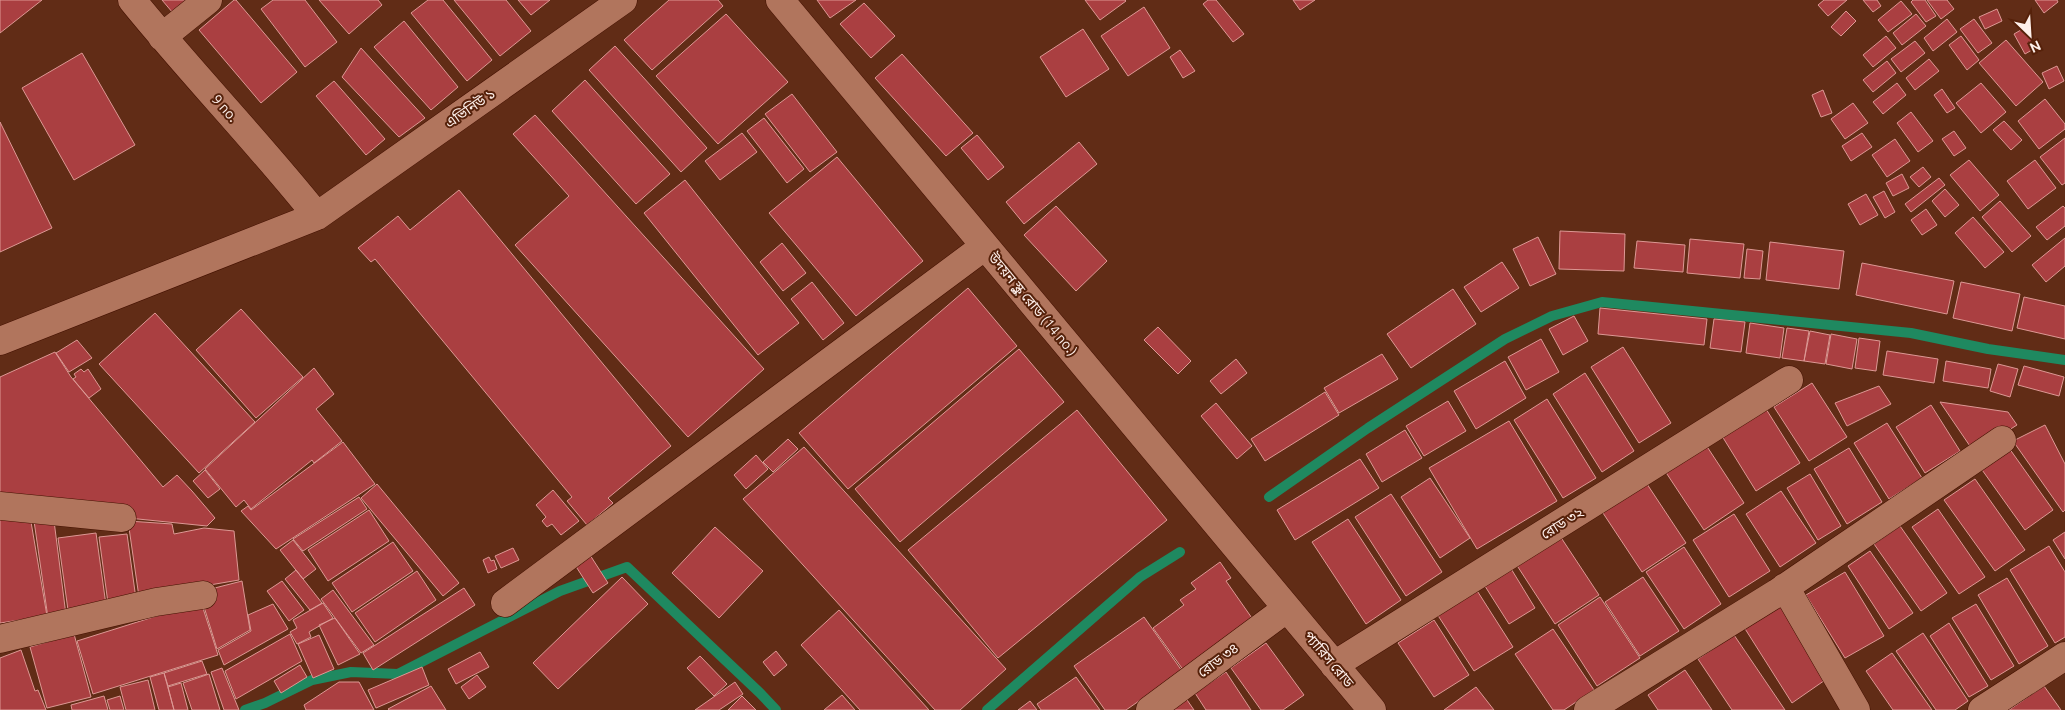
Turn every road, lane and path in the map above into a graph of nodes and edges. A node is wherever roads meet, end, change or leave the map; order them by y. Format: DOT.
graph roads {
  1 [pos="132,0"];
  2 [pos="208,0"];
  3 [pos="623,0"];
  4 [pos="780,0"];
  5 [pos="162,37"];
  6 [pos="317,216"];
  7 [pos="985,246"];
  8 [pos="0,341"];
  9 [pos="1789,380"];
  10 [pos="2002,440"];
  11 [pos="0,506"];
  12 [pos="122,518"];
  13 [pos="1785,587"];
  14 [pos="203,595"];
  15 [pos="505,603"];
  16 [pos="1286,609"];
  17 [pos="0,639"];
  18 [pos="2065,656"];
  19 [pos="1334,665"];
  20 [pos="1150,710"];
  21 [pos="1372,710"];
  22 [pos="1588,710"];
  23 [pos="1856,710"];
  24 [pos="1982,710"];
  1 -- 5 [label="street, 9 no."];
  2 -- 5 [label="street"];
  3 -- 6 [label="street, এভিনিউ ১"];
  4 -- 7 [label="street, উদয়ন স্কুল রোড (14 no.)"];
  5 -- 6 [label="street, 9 no."];
  6 -- 8 [label="street, এভিনিউ ১"];
  7 -- 15 [label="street"];
  7 -- 16 [label="street, উদয়ন স্কুল রোড (14 no.)"];
  9 -- 19 [label="street, রোড ৩২"];
  10 -- 13 [label="street"];
  11 -- 12 [label="street"];
  13 -- 22 [label="street"];
  13 -- 23 [label="street"];
  14 -- 17 [label="street"];
  16 -- 19 [label="street, প্যারিস রোড"];
  16 -- 20 [label="street, রোড ৩৪"];
  18 -- 24 [label="street"];
  19 -- 21 [label="street, প্যারিস রোড"];
}
